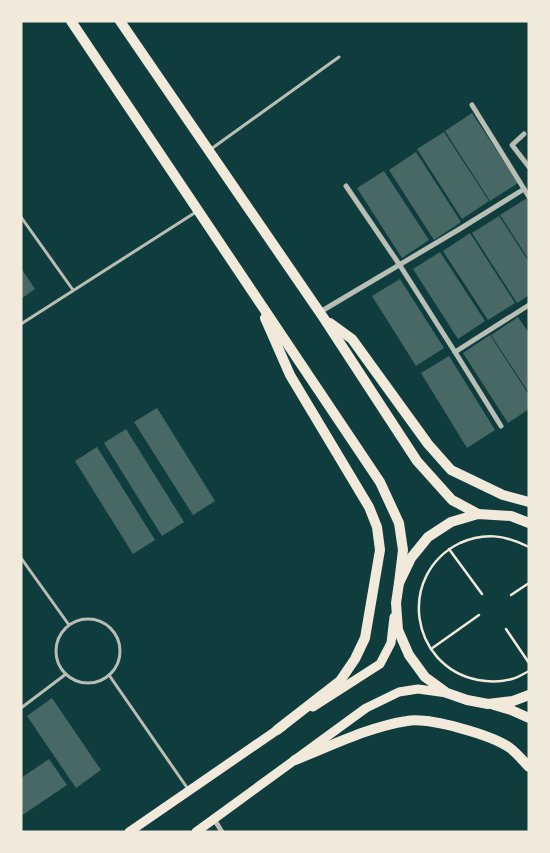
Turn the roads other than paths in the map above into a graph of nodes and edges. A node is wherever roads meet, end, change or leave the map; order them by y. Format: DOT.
graph roads {
  1 [pos="71,21"];
  2 [pos="120,21"];
  3 [pos="339,57"];
  4 [pos="472,105"];
  5 [pos="524,134"];
  6 [pos="209,151"];
  7 [pos="529,167"];
  8 [pos="346,186"];
  9 [pos="524,189"];
  10 [pos="529,197"];
  11 [pos="198,210"];
  12 [pos="21,217"];
  13 [pos="400,264"];
  14 [pos="73,290"];
  15 [pos="254,293"];
  16 [pos="529,305"];
  17 [pos="321,315"];
  18 [pos="21,324"];
  19 [pos="455,352"];
  20 [pos="502,426"];
  21 [pos="529,502"];
  22 [pos="478,514"];
  23 [pos="529,523"];
  24 [pos="21,558"];
  25 [pos="399,583"];
  26 [pos="396,603"];
  27 [pos="69,625"];
  28 [pos="66,674"];
  29 [pos="108,675"];
  30 [pos="447,693"];
  31 [pos="529,695"];
  32 [pos="488,704"];
  33 [pos="21,708"];
  34 [pos="529,718"];
  35 [pos="277,730"];
  36 [pos="295,760"];
  37 [pos="529,767"];
  38 [pos="188,790"];
  39 [pos="214,819"];
  40 [pos="128,832"];
  41 [pos="196,832"];
  42 [pos="222,832"];
  1 -- 11 [label="main road"];
  2 -- 6 [label="main road"];
  3 -- 6 [label="lane"];
  4 -- 9 [label="street"];
  5 -- 7 [label="street"];
  6 -- 17 [label="main road"];
  8 -- 13 [label="street"];
  9 -- 10 [label="street"];
  9 -- 13 [label="street"];
  11 -- 14 [label="lane"];
  11 -- 15 [label="main road"];
  12 -- 14 [label="lane"];
  13 -- 17 [label="street"];
  13 -- 19 [label="street"];
  14 -- 18 [label="lane"];
  15 -- 25 [label="main road"];
  15 -- 35 [label="main road"];
  16 -- 19 [label="street"];
  17 -- 21 [label="main road"];
  17 -- 22 [label="main road"];
  19 -- 20 [label="street"];
  22 -- 23 [label="main road"];
  22 -- 25 [label="main road"];
  24 -- 27 [label="lane"];
  25 -- 26 [label="main road"];
  26 -- 30 [label="main road"];
  26 -- 35 [label="main road"];
  27 -- 28 [label="lane"];
  27 -- 29 [label="lane"];
  28 -- 29 [label="lane"];
  28 -- 33 [label="lane"];
  29 -- 38 [label="lane"];
  30 -- 32 [label="main road"];
  30 -- 36 [label="main road"];
  31 -- 32 [label="main road"];
  32 -- 34 [label="main road"];
  35 -- 38 [label="main road"];
  36 -- 37 [label="main road"];
  36 -- 39 [label="main road"];
  38 -- 40 [label="main road"];
  39 -- 41 [label="main road"];
  39 -- 42 [label="street"];
}
